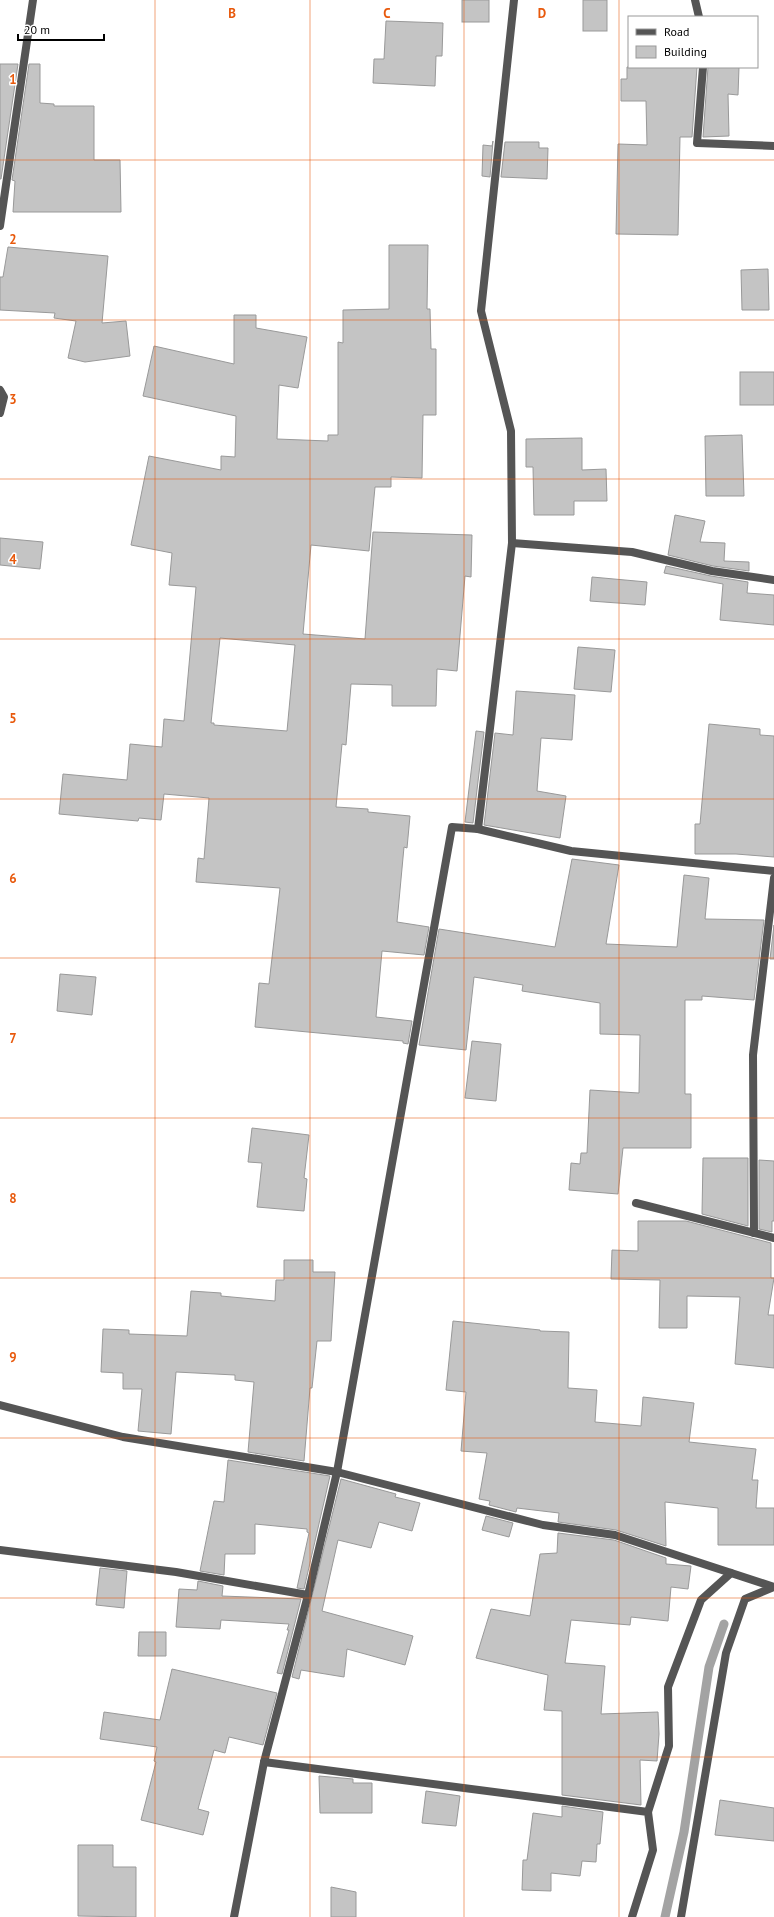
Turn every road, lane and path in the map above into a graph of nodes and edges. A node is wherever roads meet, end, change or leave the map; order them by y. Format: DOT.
graph roads {
  1 [pos="33,0"];
  2 [pos="514,0"];
  3 [pos="695,0"];
  4 [pos="699,16"];
  5 [pos="703,68"];
  6 [pos="774,146"];
  7 [pos="0,226"];
  8 [pos="0,390"];
  9 [pos="0,413"];
  10 [pos="512,543"];
  11 [pos="774,580"];
  12 [pos="478,829"];
  13 [pos="774,871"];
  14 [pos="774,878"];
  15 [pos="636,1203"];
  16 [pos="754,1233"];
  17 [pos="774,1238"];
  18 [pos="0,1405"];
  19 [pos="337,1472"];
  20 [pos="0,1550"];
  21 [pos="731,1573"];
  22 [pos="774,1587"];
  23 [pos="308,1595"];
  24 [pos="264,1762"];
  25 [pos="648,1812"];
  26 [pos="234,1917"];
  27 [pos="632,1917"];
  28 [pos="681,1917"];
  1 -- 7 [label="street"];
  2 -- 10 [label="street"];
  3 -- 4 [label="street"];
  5 -- 6 [label="street"];
  8 -- 9 [label="street"];
  10 -- 11 [label="street"];
  10 -- 12 [label="street"];
  12 -- 13 [label="street"];
  12 -- 19 [label="street"];
  14 -- 16 [label="street"];
  15 -- 16 [label="street"];
  16 -- 17 [label="street"];
  18 -- 19 [label="street"];
  19 -- 21 [label="street"];
  19 -- 23 [label="street"];
  20 -- 23 [label="street"];
  21 -- 22 [label="street"];
  21 -- 25 [label="street"];
  22 -- 28 [label="street"];
  23 -- 24 [label="street"];
  24 -- 25 [label="street"];
  24 -- 26 [label="street"];
  25 -- 27 [label="street"];
}
